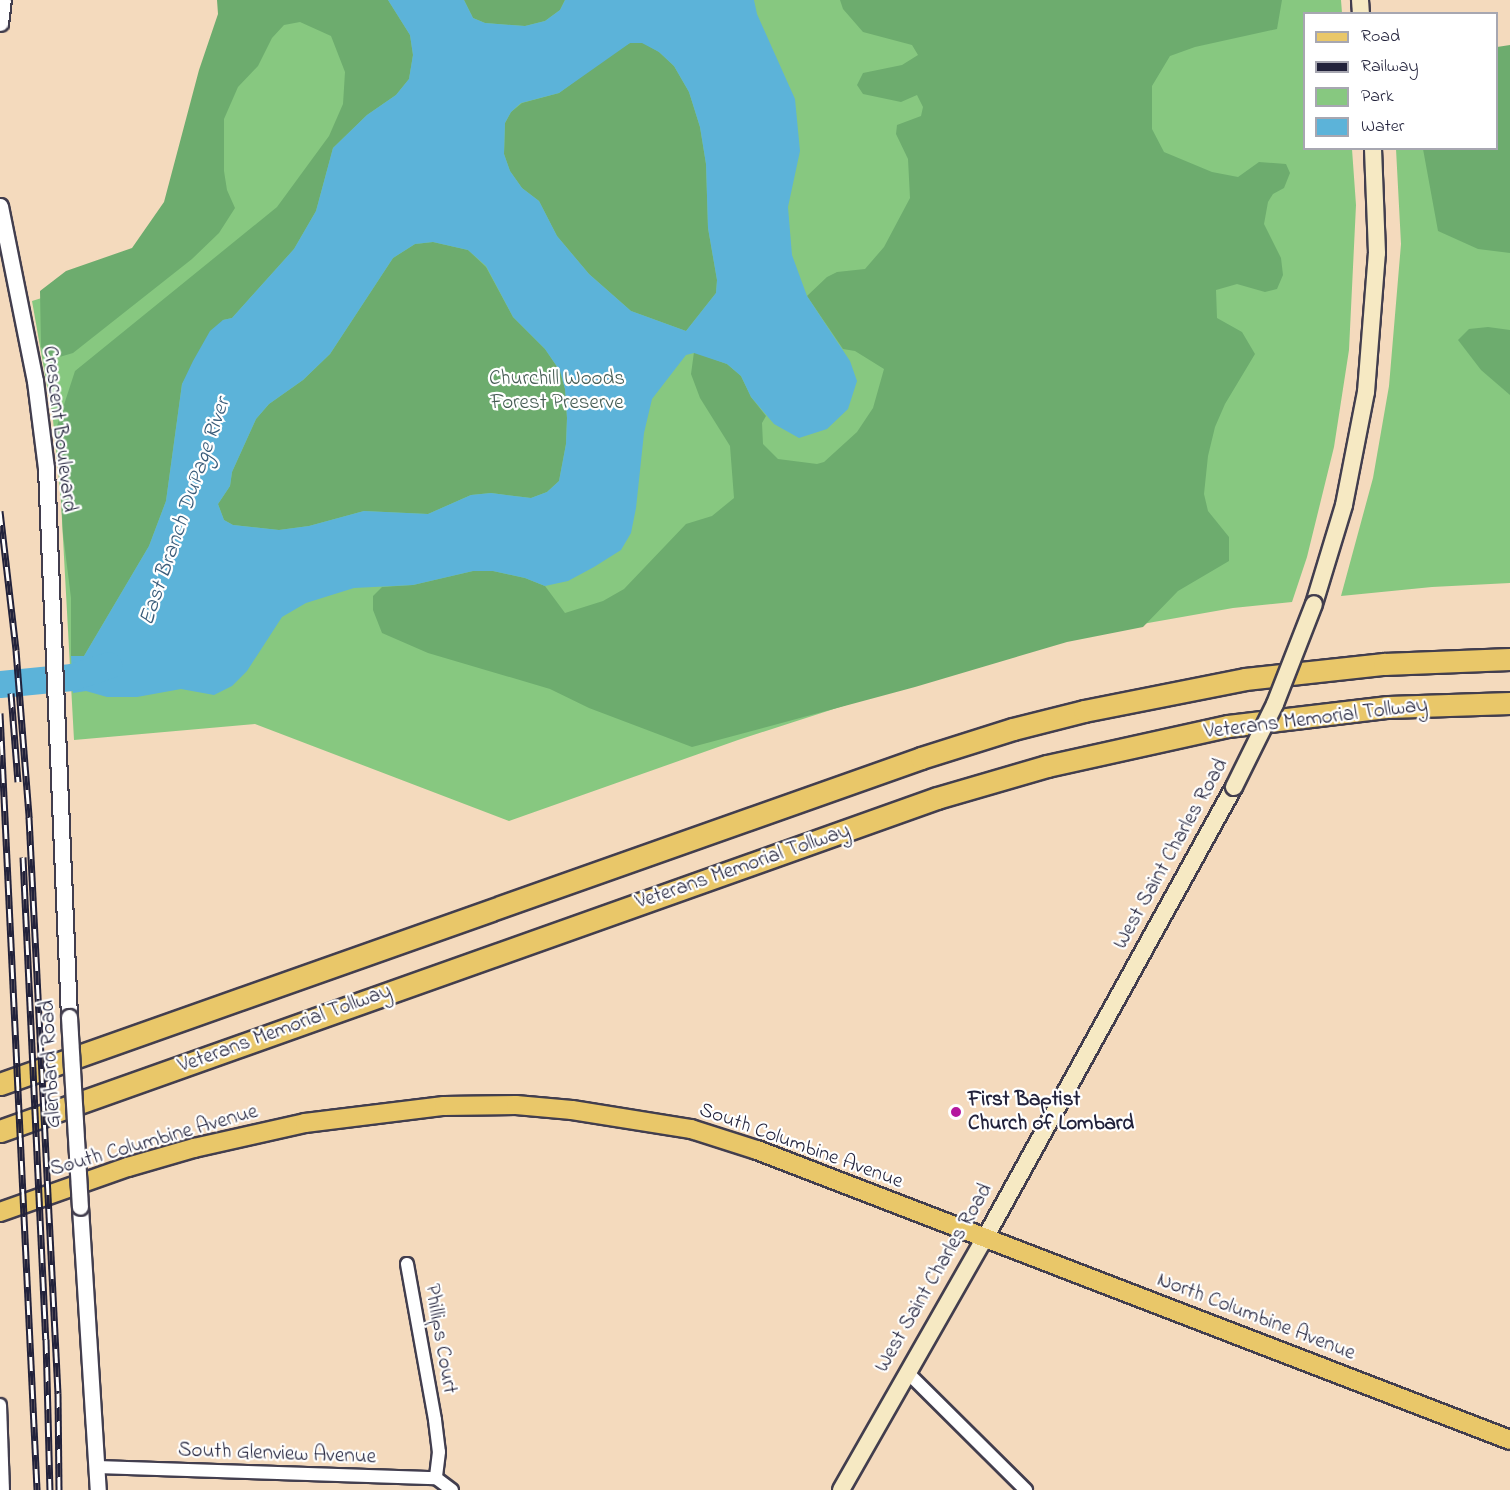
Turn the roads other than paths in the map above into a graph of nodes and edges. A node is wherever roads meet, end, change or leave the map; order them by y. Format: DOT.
graph roads {
  1 [pos="3,0"];
  2 [pos="0,23"];
  3 [pos="1373,150"];
  4 [pos="0,206"];
  5 [pos="1510,659"];
  6 [pos="57,695"];
  7 [pos="1510,703"];
  8 [pos="0,1084"];
  9 [pos="0,1131"];
  10 [pos="0,1212"];
  11 [pos="985,1238"];
  12 [pos="407,1264"];
  13 [pos="907,1372"];
  14 [pos="0,1405"];
  15 [pos="1510,1440"];
  16 [pos="97,1467"];
  17 [pos="436,1478"];
  18 [pos="3,1490"];
  19 [pos="98,1490"];
  20 [pos="452,1490"];
  21 [pos="841,1490"];
  22 [pos="1026,1490"];
  1 -- 2 [label="street"];
  3 -- 11 [label="main road, West Saint Charles Road, bridge"];
  4 -- 6 [label="street, Crescent Boulevard"];
  5 -- 8 [label="highway, Veterans Memorial Tollway"];
  6 -- 16 [label="street, Glenbard Road, bridge"];
  7 -- 9 [label="highway, Veterans Memorial Tollway"];
  10 -- 11 [label="main road, South Columbine Avenue"];
  11 -- 13 [label="main road, West Saint Charles Road"];
  11 -- 15 [label="main road, North Columbine Avenue"];
  12 -- 17 [label="street, Phillips Court"];
  13 -- 21 [label="main road, West Saint Charles Road"];
  13 -- 22 [label="street"];
  14 -- 18 [label="street"];
  16 -- 17 [label="street, South Glenview Avenue"];
  16 -- 19 [label="street"];
  17 -- 20 [label="street"];
}
